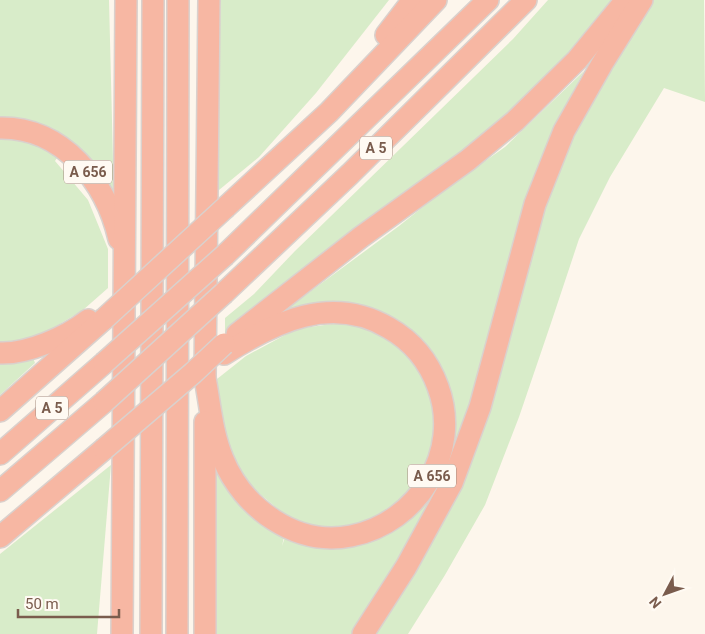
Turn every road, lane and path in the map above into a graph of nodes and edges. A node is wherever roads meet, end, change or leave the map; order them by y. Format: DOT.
graph roads {
  1 [pos="126,0"];
  2 [pos="153,0"];
  3 [pos="178,0"];
  4 [pos="413,0"];
  5 [pos="436,0"];
  6 [pos="488,0"];
  7 [pos="526,0"];
  8 [pos="626,0"];
  9 [pos="642,0"];
  10 [pos="209,2"];
  11 [pos="330,112"];
  12 [pos="0,128"];
  13 [pos="125,266"];
  14 [pos="104,313"];
  15 [pos="224,349"];
  16 [pos="0,353"];
  17 [pos="199,376"];
  18 [pos="0,411"];
  19 [pos="0,454"];
  20 [pos="0,491"];
  21 [pos="0,537"];
  22 [pos="123,550"];
  23 [pos="110,634"];
  24 [pos="122,634"];
  25 [pos="151,634"];
  26 [pos="177,634"];
  27 [pos="205,634"];
  28 [pos="363,634"];
  1 -- 13 [label="highway"];
  2 -- 25 [label="highway"];
  3 -- 26 [label="highway"];
  4 -- 11 [label="highway"];
  5 -- 11 [label="highway"];
  6 -- 19 [label="highway, A 5, bridge"];
  7 -- 20 [label="highway, A 5, bridge"];
  8 -- 15 [label="highway"];
  9 -- 28 [label="highway"];
  10 -- 17 [label="highway"];
  11 -- 14 [label="highway, bridge"];
  12 -- 13 [label="highway, A 656"];
  13 -- 22 [label="highway"];
  14 -- 16 [label="highway"];
  14 -- 18 [label="highway, A 5"];
  15 -- 17 [label="highway, A 656, bridge"];
  15 -- 17 [label="highway, A 656"];
  17 -- 21 [label="highway, bridge"];
  17 -- 27 [label="highway"];
  22 -- 23 [label="highway"];
  22 -- 24 [label="highway"];
}
